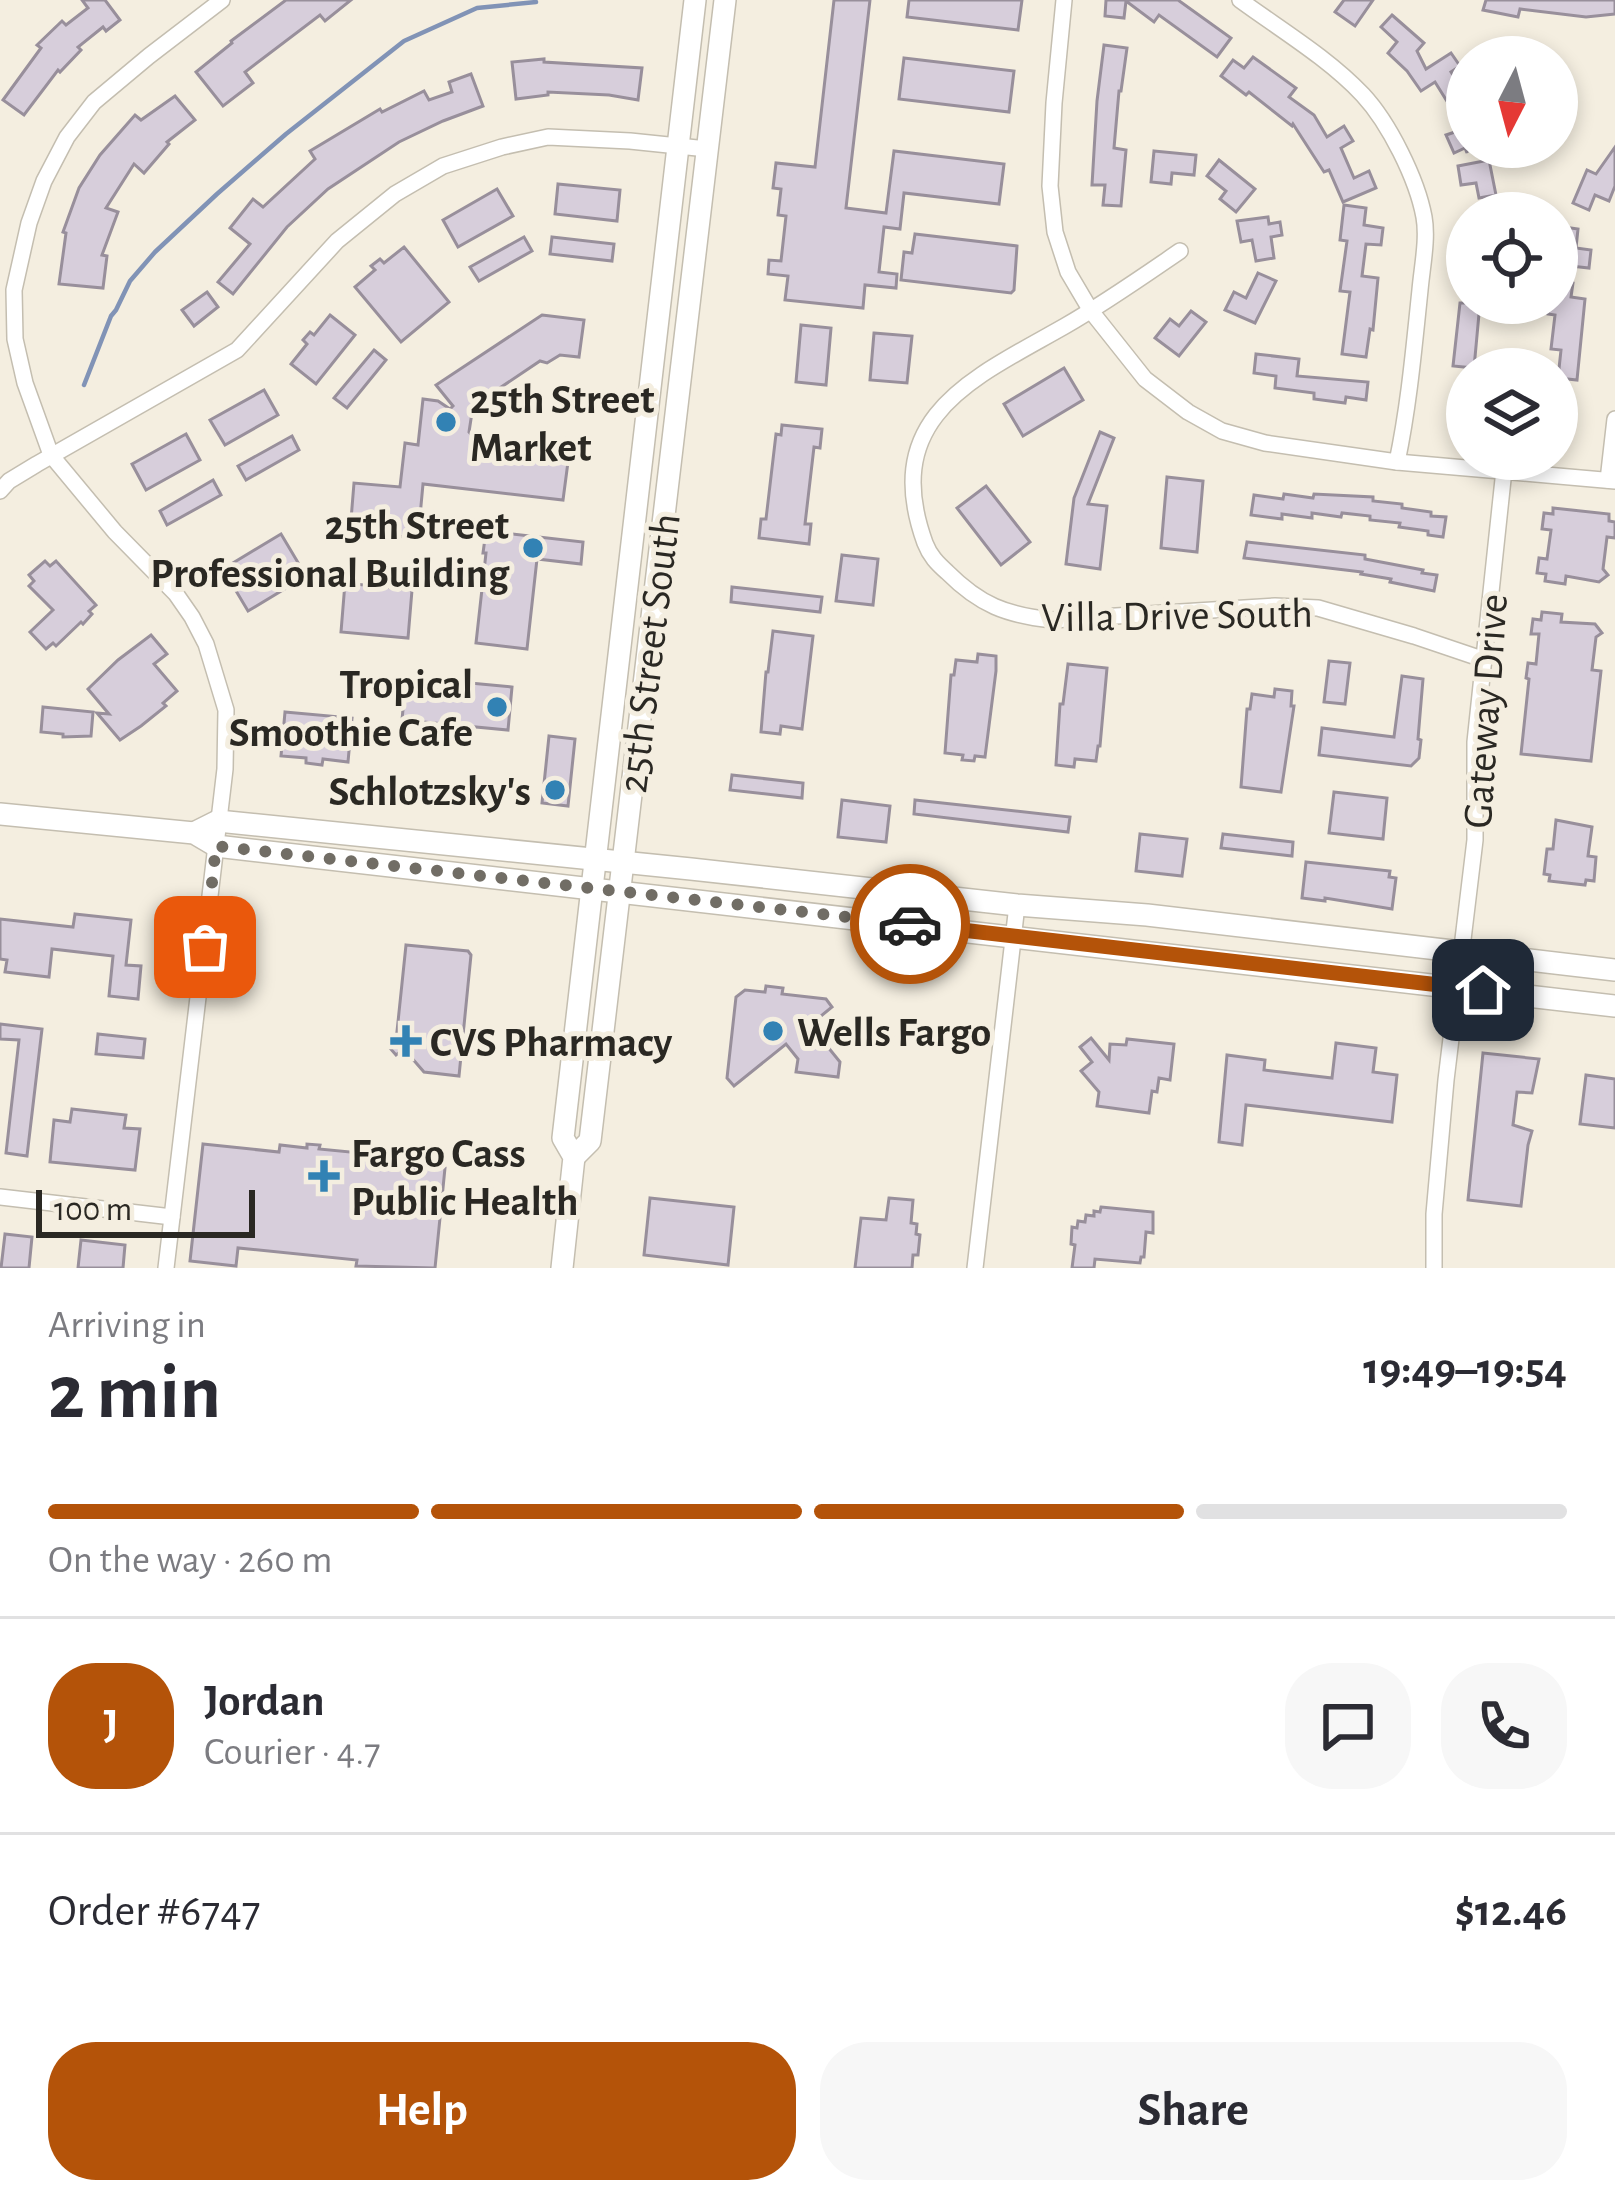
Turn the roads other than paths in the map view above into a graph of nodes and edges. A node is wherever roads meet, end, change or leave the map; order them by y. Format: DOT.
graph roads {
  1 [pos="223,0"];
  2 [pos="695,0"];
  3 [pos="724,0"];
  4 [pos="1064,0"];
  5 [pos="1240,0"];
  6 [pos="677,146"];
  7 [pos="707,149"];
  8 [pos="1180,251"];
  9 [pos="1091,311"];
  10 [pos="1615,419"];
  11 [pos="51,455"];
  12 [pos="1397,462"];
  13 [pos="1446,466"];
  14 [pos="1578,478"];
  15 [pos="1503,480"];
  16 [pos="1612,481"];
  17 [pos="0,491"];
  18 [pos="1485,660"];
  19 [pos="0,814"];
  20 [pos="218,821"];
  21 [pos="194,832"];
  22 [pos="216,846"];
  23 [pos="596,860"];
  24 [pos="623,862"];
  25 [pos="592,888"];
  26 [pos="620,891"];
  27 [pos="1017,905"];
  28 [pos="1014,936"];
  29 [pos="1461,952"];
  30 [pos="1615,970"];
  31 [pos="1457,987"];
  32 [pos="1615,1006"];
  33 [pos="574,1157"];
  34 [pos="0,1197"];
  35 [pos="172,1217"];
  36 [pos="166,1268"];
  37 [pos="562,1268"];
  38 [pos="975,1268"];
  39 [pos="1434,1268"];
  1 -- 11 [label="street"];
  2 -- 6 [label="main road, 25th Street South"];
  3 -- 7 [label="main road, 25th Street South"];
  4 -- 9 [label="street"];
  5 -- 12 [label="street"];
  6 -- 7 [label="street"];
  6 -- 11 [label="street"];
  6 -- 23 [label="main road, 25th Street South"];
  7 -- 24 [label="main road, 25th Street South"];
  8 -- 9 [label="street, Villa Drive South"];
  9 -- 12 [label="street"];
  9 -- 18 [label="street, Villa Drive South"];
  10 -- 16 [label="street"];
  11 -- 17 [label="street"];
  11 -- 20 [label="street"];
  12 -- 13 [label="street"];
  14 -- 16 [label="street"];
  15 -- 18 [label="street, Gateway Drive"];
  18 -- 29 [label="street, Gateway Drive"];
  19 -- 21 [label="main road"];
  20 -- 21 [label="main road"];
  20 -- 22 [label="street"];
  20 -- 23 [label="main road"];
  21 -- 22 [label="main road"];
  22 -- 25 [label="main road"];
  22 -- 35 [label="street"];
  23 -- 24 [label="main road"];
  23 -- 25 [label="main road, 25th Street South"];
  24 -- 26 [label="main road, 25th Street South"];
  24 -- 27 [label="main road"];
  25 -- 26 [label="main road"];
  25 -- 33 [label="main road, 25th Street South"];
  26 -- 28 [label="main road"];
  26 -- 33 [label="main road, 25th Street South"];
  27 -- 28 [label="street"];
  27 -- 29 [label="main road"];
  28 -- 31 [label="main road"];
  28 -- 38 [label="street"];
  29 -- 30 [label="main road"];
  29 -- 31 [label="street, Gateway Drive"];
  31 -- 32 [label="main road"];
  31 -- 39 [label="street, Gateway Drive"];
  33 -- 37 [label="main road, 25th Street South"];
  34 -- 35 [label="street"];
  35 -- 36 [label="street"];
}
